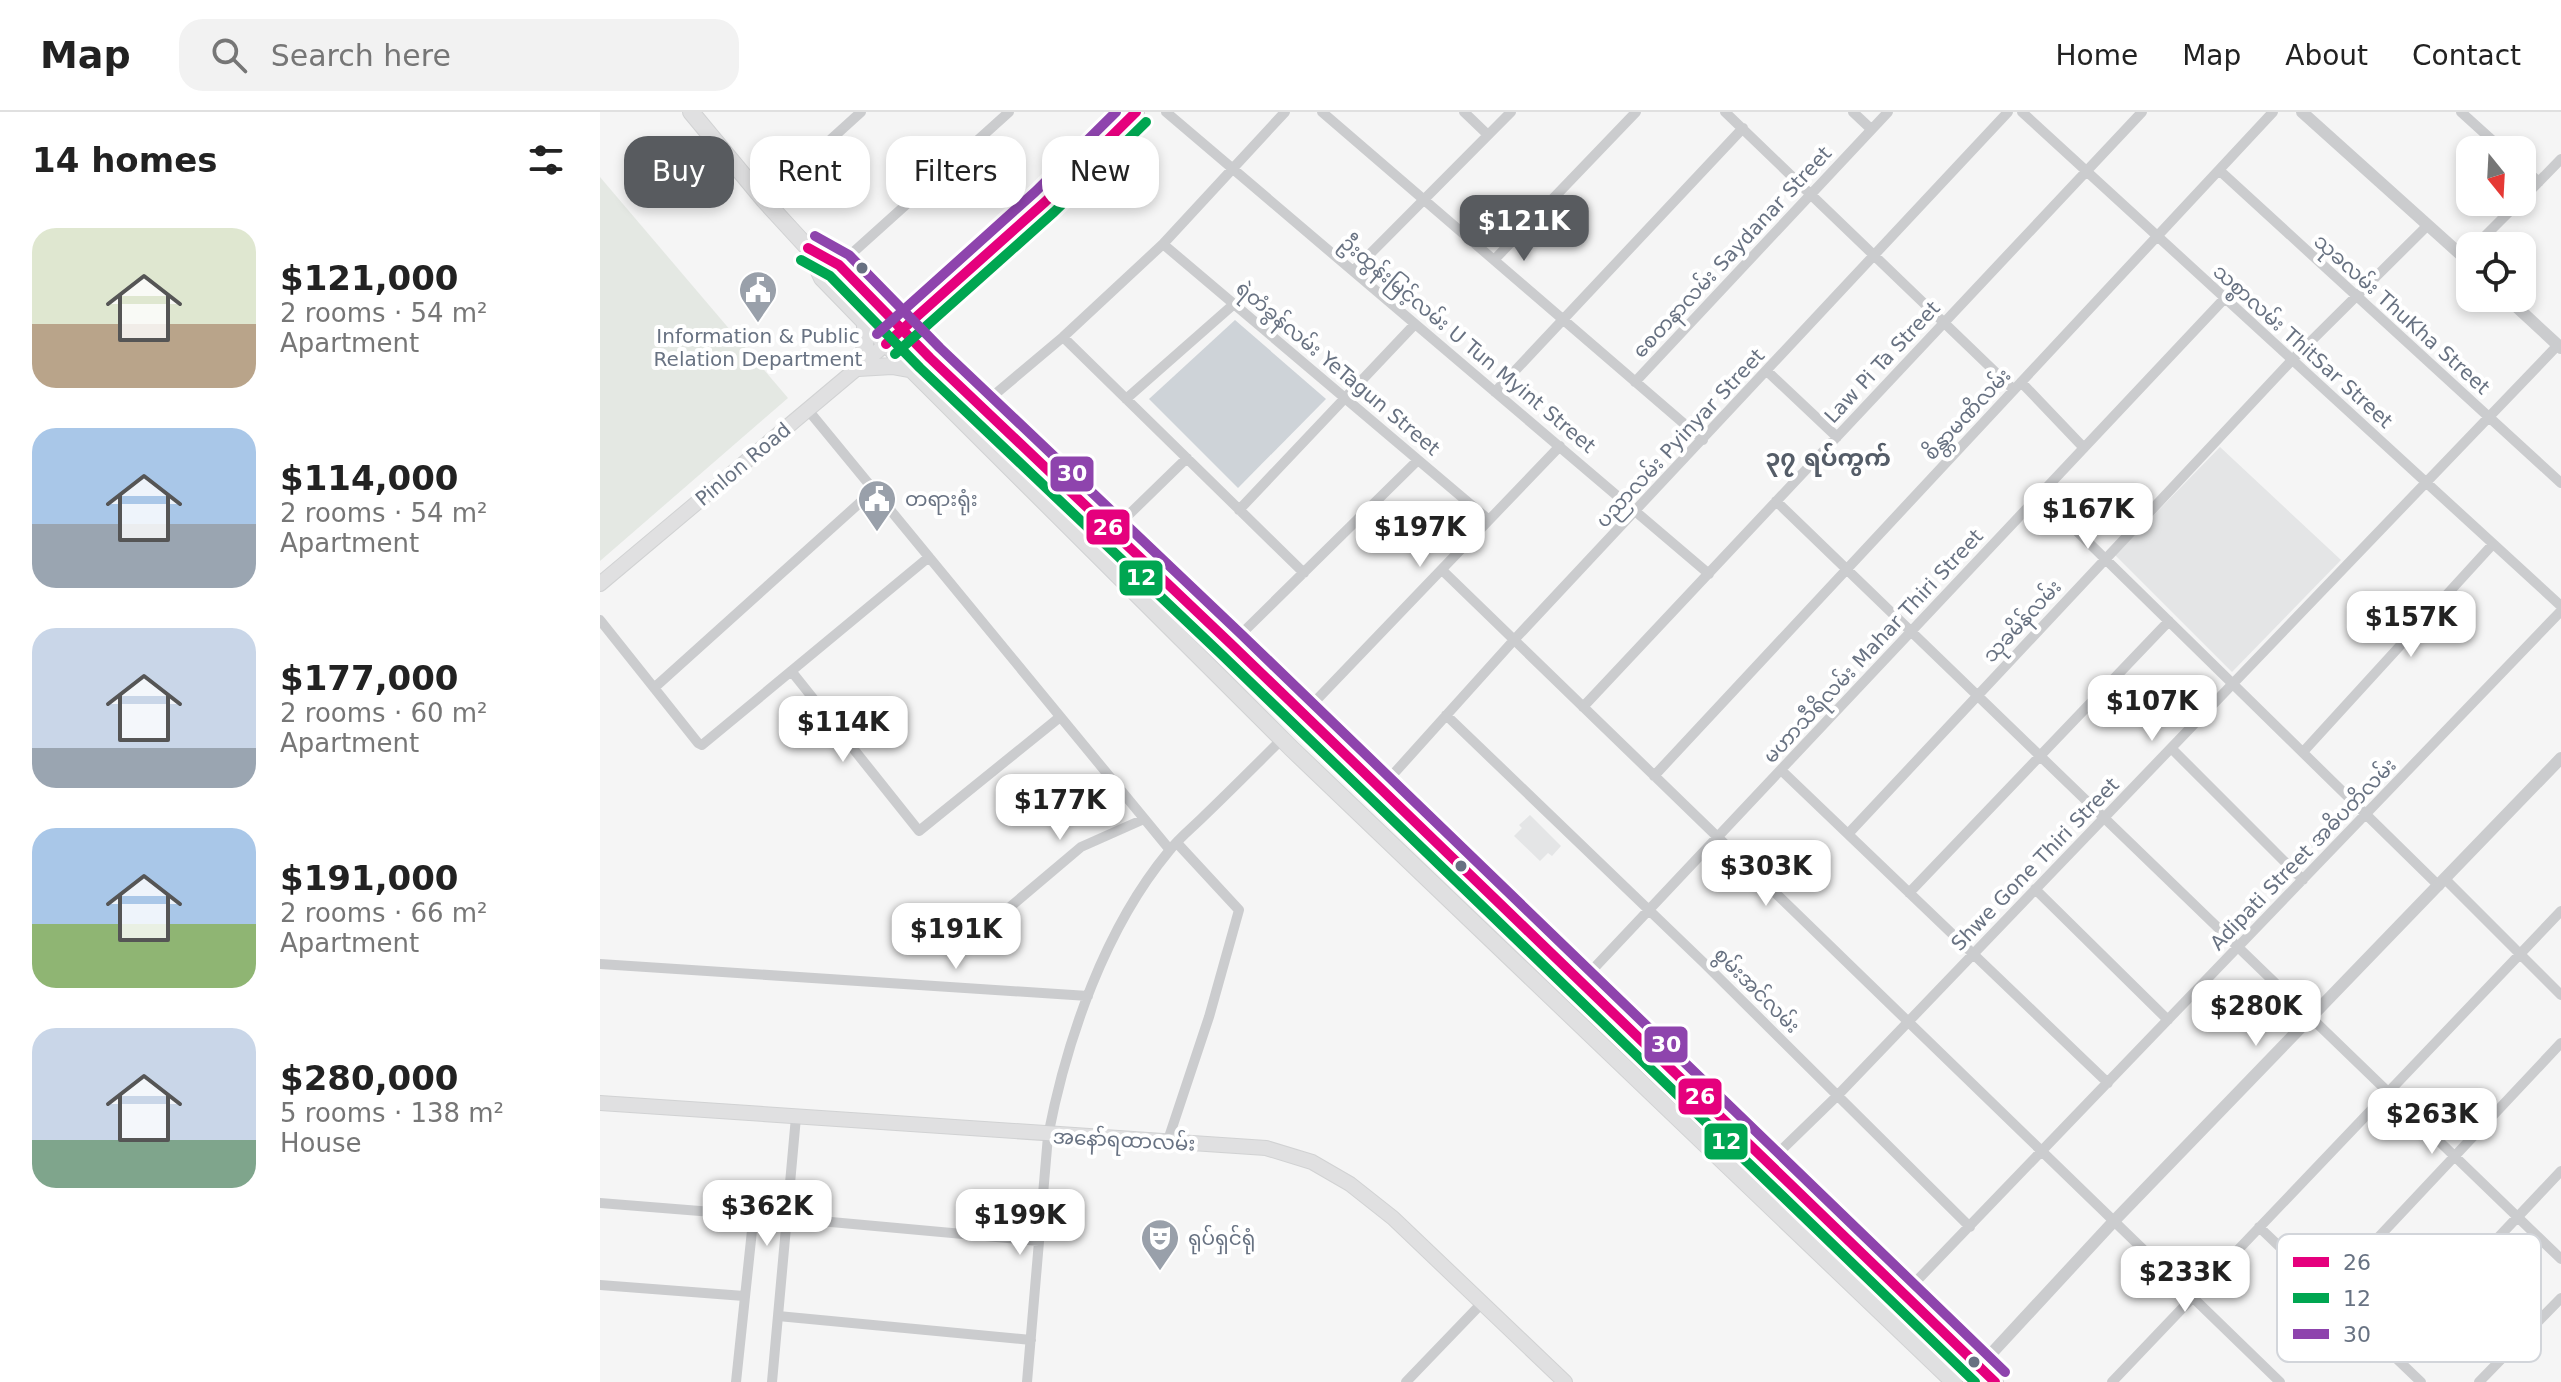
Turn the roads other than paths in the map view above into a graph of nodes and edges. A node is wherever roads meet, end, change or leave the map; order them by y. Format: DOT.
graph roads {
  1 [pos="691,112"];
  2 [pos="1009,112"];
  3 [pos="1136,112"];
  4 [pos="1166,112"];
  5 [pos="1285,112"];
  6 [pos="1322,112"];
  7 [pos="1464,112"];
  8 [pos="1511,112"];
  9 [pos="1636,112"];
  10 [pos="1725,112"];
  11 [pos="1853,112"];
  12 [pos="1888,112"];
  13 [pos="2008,112"];
  14 [pos="2022,112"];
  15 [pos="2142,112"];
  16 [pos="2273,112"];
  17 [pos="2302,112"];
  18 [pos="2461,112"];
  19 [pos="854,114"];
  20 [pos="1743,128"];
  21 [pos="1871,129"];
  22 [pos="1488,135"];
  23 [pos="831,136"];
  24 [pos="2488,136"];
  25 [pos="2561,159"];
  26 [pos="1233,169"];
  27 [pos="2219,170"];
  28 [pos="2086,171"];
  29 [pos="2536,179"];
  30 [pos="2539,182"];
  31 [pos="750,183"];
  32 [pos="2536,185"];
  33 [pos="1811,194"];
  34 [pos="1423,199"];
  35 [pos="771,208"];
  36 [pos="2504,216"];
  37 [pos="2428,225"];
  38 [pos="2489,232"];
  39 [pos="2157,236"];
  40 [pos="1163,244"];
  41 [pos="2456,247"];
  42 [pos="808,248"];
  43 [pos="1875,255"];
  44 [pos="1494,260"];
  45 [pos="839,265"];
  46 [pos="1353,271"];
  47 [pos="2356,296"];
  48 [pos="2225,298"];
  49 [pos="1234,304"];
  50 [pos="929,305"];
  51 [pos="881,309"];
  52 [pos="2522,312"];
  53 [pos="1563,320"];
  54 [pos="1945,321"];
  55 [pos="865,324"];
  56 [pos="1415,324"];
  57 [pos="903,330"];
  58 [pos="1063,337"];
  59 [pos="886,344"];
  60 [pos="2560,346"];
  61 [pos="930,358"];
  62 [pos="2292,360"];
  63 [pos="858,368"];
  64 [pos="915,371"];
  65 [pos="1767,371"];
  66 [pos="1635,382"];
  67 [pos="2018,386"];
  68 [pos="1495,392"];
  69 [pos="1345,398"];
  70 [pos="1126,399"];
  71 [pos="981,406"];
  72 [pos="808,410"];
  73 [pos="2489,417"];
  74 [pos="1837,437"];
  75 [pos="1703,440"];
  76 [pos="1560,446"];
  77 [pos="2084,448"];
  78 [pos="1187,458"];
  79 [pos="1418,460"];
  80 [pos="2426,483"];
  81 [pos="2561,483"];
  82 [pos="874,490"];
  83 [pos="2040,495"];
  84 [pos="1776,501"];
  85 [pos="1239,510"];
  86 [pos="1636,511"];
  87 [pos="1489,520"];
  88 [pos="1112,531"];
  89 [pos="2493,544"];
  90 [pos="929,557"];
  91 [pos="2105,558"];
  92 [pos="1847,569"];
  93 [pos="1442,570"];
  94 [pos="1304,573"];
  95 [pos="1709,574"];
  96 [pos="600,584"];
  97 [pos="2561,608"];
  98 [pos="600,620"];
  99 [pos="2169,621"];
  100 [pos="1911,631"];
  101 [pos="1514,640"];
  102 [pos="1231,644"];
  103 [pos="792,672"];
  104 [pos="2233,683"];
  105 [pos="654,688"];
  106 [pos="1978,696"];
  107 [pos="1583,707"];
  108 [pos="1303,714"];
  109 [pos="1446,715"];
  110 [pos="1060,717"];
  111 [pos="1282,739"];
  112 [pos="2171,748"];
  113 [pos="2303,752"];
  114 [pos="2040,756"];
  115 [pos="2561,758"];
  116 [pos="1781,770"];
  117 [pos="1654,776"];
  118 [pos="1379,790"];
  119 [pos="1402,812"];
  120 [pos="2366,814"];
  121 [pos="2104,818"];
  122 [pos="1144,819"];
  123 [pos="1381,833"];
  124 [pos="1848,834"];
  125 [pos="1717,837"];
  126 [pos="1173,846"];
  127 [pos="2303,880"];
  128 [pos="2442,882"];
  129 [pos="2035,889"];
  130 [pos="1909,893"];
  131 [pos="1649,910"];
  132 [pos="2561,911"];
  133 [pos="1004,912"];
  134 [pos="2238,947"];
  135 [pos="1973,954"];
  136 [pos="2520,955"];
  137 [pos="600,964"];
  138 [pos="1580,983"];
  139 [pos="2561,995"];
  140 [pos="1088,996"];
  141 [pos="2311,1017"];
  142 [pos="2168,1020"];
  143 [pos="1908,1022"];
  144 [pos="2561,1043"];
  145 [pos="2108,1083"];
  146 [pos="2388,1092"];
  147 [pos="1837,1096"];
  148 [pos="600,1103"];
  149 [pos="796,1117"];
  150 [pos="1048,1136"];
  151 [pos="1167,1143"];
  152 [pos="1749,1146"];
  153 [pos="2042,1152"];
  154 [pos="2453,1157"];
  155 [pos="1768,1163"];
  156 [pos="1728,1167"];
  157 [pos="2561,1171"];
  158 [pos="600,1203"];
  159 [pos="2518,1217"];
  160 [pos="787,1218"];
  161 [pos="2114,1221"];
  162 [pos="1970,1227"];
  163 [pos="2259,1227"];
  164 [pos="2381,1234"];
  165 [pos="2502,1234"];
  166 [pos="2535,1234"];
  167 [pos="2541,1239"];
  168 [pos="1039,1241"];
  169 [pos="2277,1244"];
  170 [pos="2561,1259"];
  171 [pos="600,1285"];
  172 [pos="1904,1294"];
  173 [pos="744,1296"];
  174 [pos="2192,1297"];
  175 [pos="2561,1298"];
  176 [pos="1482,1303"];
  177 [pos="778,1316"];
  178 [pos="2541,1318"];
  179 [pos="1031,1340"];
  180 [pos="2399,1362"];
  181 [pos="2499,1362"];
  182 [pos="1980,1367"];
  183 [pos="2121,1372"];
  184 [pos="736,1382"];
  185 [pos="772,1382"];
  186 [pos="1027,1382"];
  187 [pos="1406,1382"];
  188 [pos="1565,1382"];
  189 [pos="1954,1382"];
  190 [pos="1965,1382"];
  191 [pos="1995,1382"];
  192 [pos="2112,1382"];
  193 [pos="2132,1382"];
  194 [pos="2280,1382"];
  195 [pos="2421,1382"];
  196 [pos="2479,1382"];
  1 -- 31 [label="main road"];
  2 -- 45 [label="street"];
  3 -- 50 [label="main road"];
  4 -- 26 [label="street, ဦးထွန်းမြင့်လမ်း U Tun Myint Street"];
  5 -- 26 [label="street"];
  6 -- 34 [label="street"];
  7 -- 22 [label="street"];
  8 -- 22 [label="street"];
  9 -- 44 [label="street"];
  10 -- 20 [label="street"];
  11 -- 21 [label="street"];
  12 -- 21 [label="street, စေတနာလမ်း Saydanar Street"];
  13 -- 43 [label="street, ပညာလမ်း Pyinyar Street"];
  14 -- 28 [label="street, သစ္စာလမ်း ThitSar Street"];
  15 -- 28 [label="street, Law Pi Ta Street"];
  16 -- 27 [label="street, စိန္တာမဏိလမ်း"];
  17 -- 37 [label="street"];
  18 -- 24 [label="street"];
  19 -- 23 [label="street"];
  20 -- 33 [label="street"];
  20 -- 53 [label="street"];
  21 -- 33 [label="street, စေတနာလမ်း Saydanar Street"];
  22 -- 34 [label="street"];
  25 -- 30 [label="street"];
  26 -- 40 [label="street"];
  26 -- 46 [label="street, ဦးထွန်းမြင့်လမ်း U Tun Myint Street"];
  27 -- 39 [label="street, စိန္တာမဏိလမ်း"];
  27 -- 47 [label="street, သုခလမ်း ThuKha Street"];
  28 -- 39 [label="street, သစ္စာလမ်း ThitSar Street"];
  28 -- 54 [label="street, Law Pi Ta Street"];
  29 -- 30 [label="street"];
  30 -- 32 [label="street"];
  33 -- 43 [label="street"];
  33 -- 66 [label="street, စေတနာလမ်း Saydanar Street"];
  34 -- 44 [label="street"];
  34 -- 46 [label="street"];
  35 -- 42 [label="main road"];
  36 -- 38 [label="street"];
  37 -- 41 [label="street"];
  37 -- 47 [label="street, သုခမိန်လမ်း"];
  39 -- 48 [label="street, သစ္စာလမ်း ThitSar Street"];
  39 -- 67 [label="street, စိန္တာမဏိလမ်း"];
  40 -- 49 [label="street, ရဲတံခွန်လမ်း YeTagun Street"];
  40 -- 58 [label="street"];
  42 -- 45 [label="main road"];
  42 -- 55 [label="main road"];
  43 -- 54 [label="street"];
  43 -- 65 [label="street, ပညာလမ်း Pyinyar Street"];
  44 -- 53 [label="street"];
  45 -- 51 [label="main road"];
  46 -- 56 [label="street, ဦးထွန်းမြင့်လမ်း U Tun Myint Street"];
  47 -- 62 [label="street, သုခမိန်လမ်း"];
  47 -- 73 [label="street, သုခလမ်း ThuKha Street"];
  48 -- 62 [label="street, သစ္စာလမ်း ThitSar Street"];
  48 -- 77 [label="street, မဟာသီရိလမ်း Mahar Thiri Street"];
  49 -- 69 [label="street, ရဲတံခွန်လမ်း YeTagun Street"];
  49 -- 70 [label="street"];
  50 -- 51 [label="main road"];
  50 -- 57 [label="main road"];
  50 -- 61 [label="main road"];
  51 -- 57 [label="main road"];
  52 -- 60 [label="street"];
  53 -- 66 [label="street"];
  53 -- 68 [label="street"];
  54 -- 67 [label="street"];
  54 -- 74 [label="street, Law Pi Ta Street"];
  55 -- 59 [label="main road"];
  55 -- 63 [label="main road"];
  56 -- 68 [label="street, ဦးထွန်းမြင့်လမ်း U Tun Myint Street"];
  56 -- 69 [label="street"];
  57 -- 59 [label="main road"];
  57 -- 61 [label="main road"];
  58 -- 70 [label="street"];
  58 -- 71 [label="street"];
  59 -- 63 [label="main road, Pinlon Road"];
  59 -- 64 [label="main road"];
  60 -- 73 [label="street, Shwe Gone Thiri Street"];
  61 -- 71 [label="main road"];
  62 -- 80 [label="street, သစ္စာလမ်း ThitSar Street"];
  62 -- 91 [label="street, သုခမိန်လမ်း"];
  63 -- 64 [label="main road"];
  63 -- 72 [label="main road, Pinlon Road"];
  64 -- 111 [label="main road"];
  65 -- 74 [label="street"];
  65 -- 75 [label="street, ပညာလမ်း Pyinyar Street"];
  66 -- 75 [label="street"];
  67 -- 77 [label="street"];
  67 -- 92 [label="street, စိန္တာမဏိလမ်း"];
  68 -- 76 [label="street, ဦးထွန်းမြင့်လမ်း U Tun Myint Street"];
  69 -- 79 [label="street, ရဲတံခွန်လမ်း YeTagun Street"];
  69 -- 85 [label="street"];
  70 -- 78 [label="street"];
  71 -- 88 [label="main road"];
  72 -- 82 [label="street"];
  72 -- 96 [label="main road, Pinlon Road"];
  73 -- 80 [label="street, Shwe Gone Thiri Street"];
  73 -- 81 [label="street, သုခလမ်း ThuKha Street"];
  74 -- 84 [label="street, Law Pi Ta Street"];
  75 -- 86 [label="street, ပညာလမ်း Pyinyar Street"];
  76 -- 86 [label="street, ဦးထွန်းမြင့်လမ်း U Tun Myint Street"];
  76 -- 87 [label="street"];
  77 -- 83 [label="street, မဟာသီရိလမ်း Mahar Thiri Street"];
  78 -- 85 [label="street"];
  78 -- 88 [label="street"];
  79 -- 87 [label="street, ရဲတံခွန်လမ်း YeTagun Street"];
  79 -- 94 [label="street"];
  80 -- 89 [label="street, သစ္စာလမ်း ThitSar Street"];
  80 -- 104 [label="street, Shwe Gone Thiri Street"];
  82 -- 90 [label="street"];
  82 -- 105 [label="street"];
  83 -- 91 [label="street"];
  83 -- 100 [label="street, မဟာသီရိလမ်း Mahar Thiri Street"];
  84 -- 92 [label="street"];
  84 -- 95 [label="street, Law Pi Ta Street"];
  85 -- 94 [label="street"];
  86 -- 95 [label="street, ဦးထွန်းမြင့်လမ်း U Tun Myint Street"];
  86 -- 101 [label="street, ပညာလမ်း Pyinyar Street"];
  87 -- 93 [label="street"];
  88 -- 102 [label="main road"];
  89 -- 97 [label="street, သစ္စာလမ်း ThitSar Street"];
  89 -- 113 [label="street"];
  90 -- 103 [label="street"];
  90 -- 110 [label="street"];
  91 -- 99 [label="street"];
  91 -- 106 [label="street, သုခမိန်လမ်း"];
  92 -- 100 [label="street"];
  92 -- 117 [label="street, စိန္တာမဏိလမ်း"];
  93 -- 101 [label="street"];
  93 -- 108 [label="street"];
  94 -- 102 [label="street"];
  95 -- 107 [label="street, Law Pi Ta Street"];
  97 -- 120 [label="street, Adipati Street အဓိပတိလမ်း"];
  98 -- 105 [label="street"];
  99 -- 104 [label="street"];
  99 -- 114 [label="street"];
  100 -- 106 [label="street"];
  100 -- 116 [label="street, မဟာသီရိလမ်း Mahar Thiri Street"];
  101 -- 107 [label="street"];
  101 -- 109 [label="street, ပညာလမ်း Pyinyar Street"];
  102 -- 108 [label="main road"];
  103 -- 105 [label="street"];
  103 -- 110 [label="street"];
  104 -- 112 [label="street, Shwe Gone Thiri Street"];
  104 -- 113 [label="street"];
  106 -- 114 [label="street"];
  106 -- 124 [label="street, သုခမိန်လမ်း"];
  107 -- 117 [label="street"];
  108 -- 118 [label="main road"];
  109 -- 118 [label="street, ပညာလမ်း Pyinyar Street"];
  109 -- 131 [label="street, စွမ်းအင်လမ်း"];
  110 -- 122 [label="street"];
  111 -- 123 [label="main road"];
  111 -- 126 [label="street"];
  112 -- 121 [label="street, Shwe Gone Thiri Street"];
  112 -- 127 [label="street"];
  113 -- 120 [label="street"];
  114 -- 121 [label="street"];
  114 -- 130 [label="street"];
  115 -- 128 [label="street"];
  116 -- 124 [label="street"];
  116 -- 125 [label="street, မဟာသီရိလမ်း Mahar Thiri Street"];
  117 -- 125 [label="street"];
  118 -- 119 [label="main road"];
  119 -- 123 [label="main road"];
  119 -- 138 [label="main road"];
  120 -- 127 [label="street, Adipati Street အဓိပတိလမ်း"];
  120 -- 128 [label="street"];
  121 -- 129 [label="street, Shwe Gone Thiri Street"];
  121 -- 134 [label="street"];
  122 -- 126 [label="street"];
  122 -- 133 [label="street"];
  123 -- 156 [label="main road"];
  124 -- 130 [label="street"];
  125 -- 131 [label="street, မဟာသီရိလမ်း Mahar Thiri Street"];
  125 -- 143 [label="street"];
  126 -- 140 [label="street"];
  126 -- 151 [label="street"];
  127 -- 134 [label="street, Adipati Street အဓိပတိလမ်း"];
  128 -- 136 [label="street"];
  128 -- 141 [label="street"];
  129 -- 135 [label="street, Shwe Gone Thiri Street"];
  129 -- 142 [label="street"];
  130 -- 135 [label="street"];
  131 -- 138 [label="street, မဟာသီရိလမ်း Mahar Thiri Street"];
  131 -- 147 [label="street, စွမ်းအင်လမ်း"];
  132 -- 136 [label="street"];
  134 -- 141 [label="street"];
  134 -- 142 [label="street, Adipati Street အဓိပတိလမ်း"];
  135 -- 143 [label="street, Shwe Gone Thiri Street"];
  135 -- 145 [label="street"];
  136 -- 139 [label="street"];
  136 -- 146 [label="street"];
  137 -- 140 [label="street"];
  138 -- 152 [label="main road"];
  140 -- 150 [label="street"];
  141 -- 146 [label="street"];
  141 -- 161 [label="street"];
  142 -- 145 [label="street, Adipati Street အဓိပတိလမ်း"];
  143 -- 147 [label="street, Shwe Gone Thiri Street"];
  143 -- 153 [label="street"];
  144 -- 154 [label="street"];
  145 -- 153 [label="street, Adipati Street အဓိပတိလမ်း"];
  146 -- 154 [label="street"];
  146 -- 163 [label="street"];
  147 -- 155 [label="street, Shwe Gone Thiri Street"];
  147 -- 162 [label="street, စွမ်းအင်လမ်း"];
  148 -- 149 [label="main road, အနော်ရထာလမ်း"];
  149 -- 150 [label="main road, အနော်ရထာလမ်း"];
  149 -- 160 [label="street"];
  150 -- 151 [label="main road, အနော်ရထာလမ်း"];
  150 -- 168 [label="street"];
  151 -- 176 [label="main road, အနော်ရထာလမ်း"];
  152 -- 155 [label="main road"];
  152 -- 156 [label="street"];
  153 -- 161 [label="street"];
  153 -- 162 [label="street, Adipati Street အဓိပတိလမ်း"];
  154 -- 159 [label="street"];
  154 -- 164 [label="street"];
  155 -- 172 [label="main road"];
  156 -- 189 [label="main road"];
  157 -- 159 [label="street"];
  158 -- 173 [label="street"];
  159 -- 165 [label="street"];
  159 -- 166 [label="street"];
  160 -- 168 [label="street"];
  160 -- 177 [label="street"];
  161 -- 174 [label="street"];
  161 -- 182 [label="street"];
  162 -- 172 [label="street, Adipati Street အဓိပတိလမ်း"];
  163 -- 169 [label="street"];
  163 -- 174 [label="street"];
  167 -- 170 [label="street"];
  168 -- 179 [label="street"];
  171 -- 173 [label="street"];
  172 -- 182 [label="main road"];
  173 -- 184 [label="street"];
  174 -- 183 [label="street"];
  174 -- 194 [label="street"];
  175 -- 178 [label="street"];
  176 -- 187 [label="street"];
  176 -- 188 [label="main road, အနော်ရထာလမ်း"];
  177 -- 179 [label="street"];
  177 -- 185 [label="street"];
  179 -- 186 [label="street"];
  180 -- 195 [label="street"];
  181 -- 196 [label="street"];
  182 -- 190 [label="street"];
  182 -- 191 [label="main road"];
  183 -- 192 [label="street"];
  183 -- 193 [label="street"];
}
